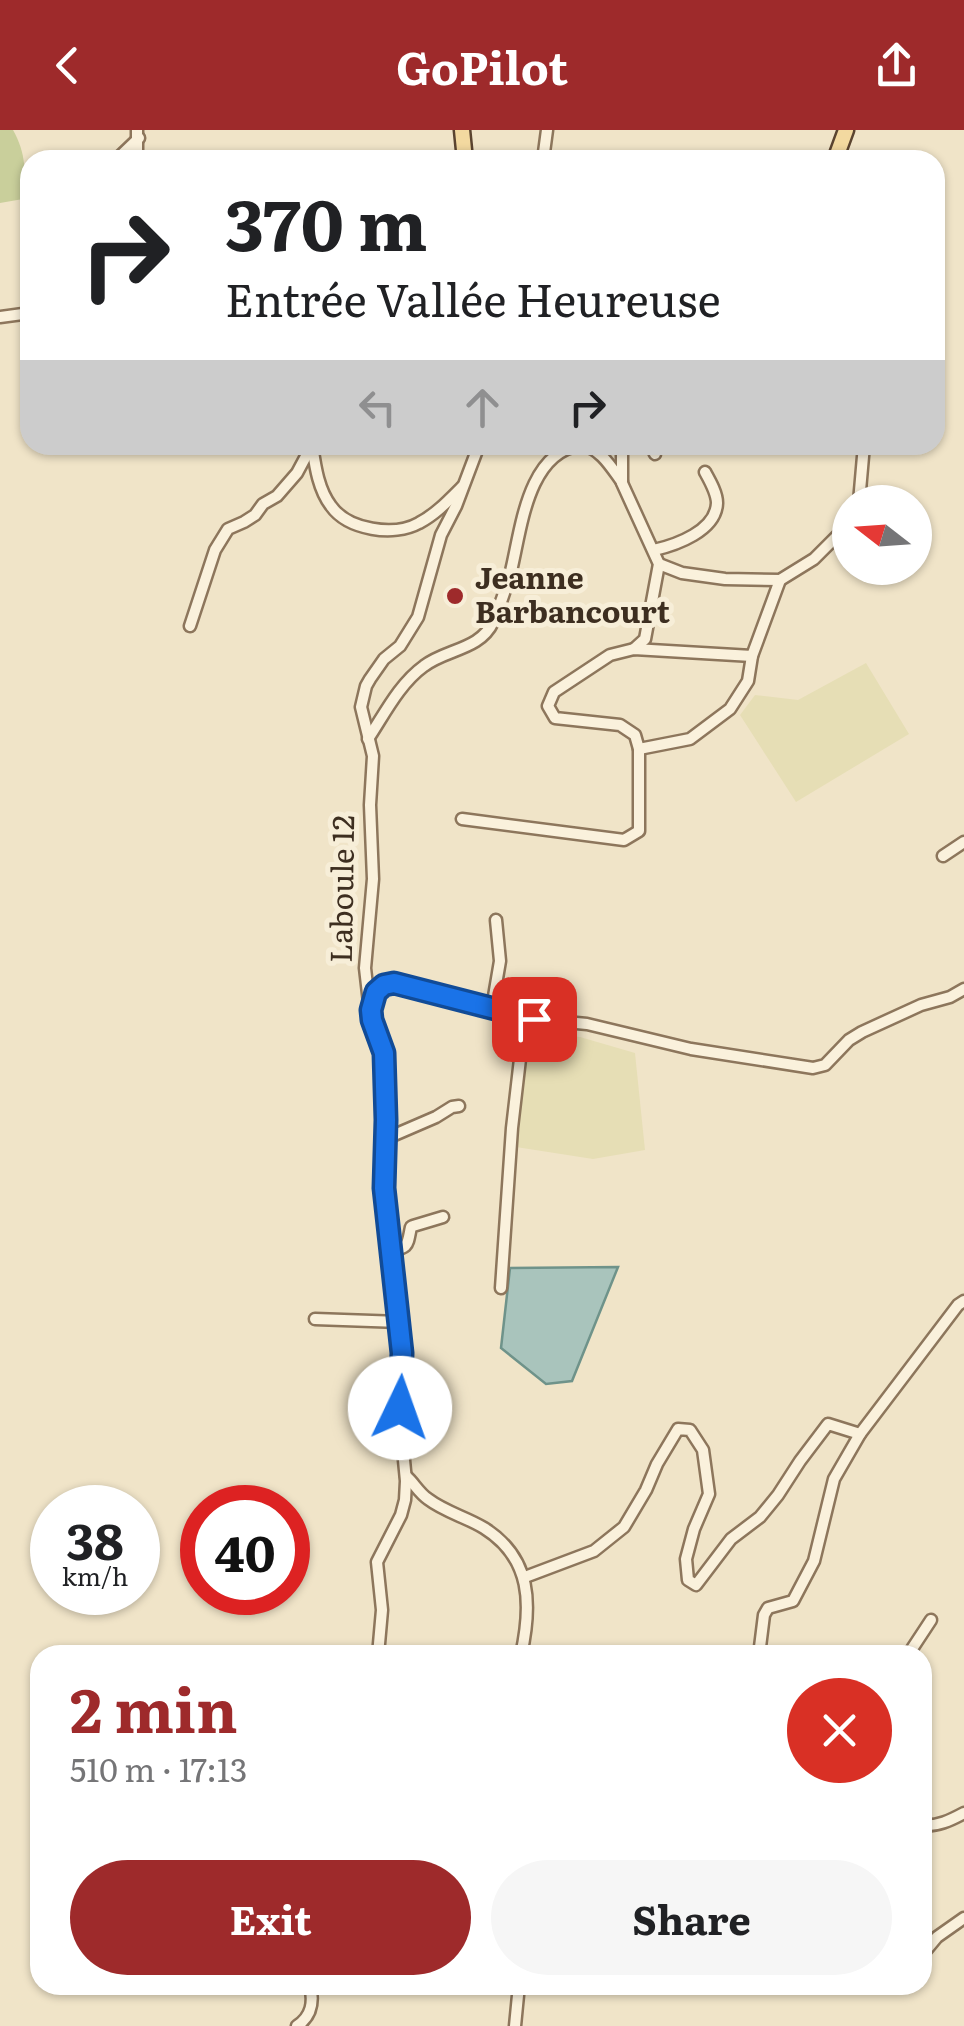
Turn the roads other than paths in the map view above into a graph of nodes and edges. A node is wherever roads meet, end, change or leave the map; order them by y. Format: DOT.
graph roads {
  1 [pos="307,455"];
  2 [pos="314,455"];
  3 [pos="476,455"];
  4 [pos="559,455"];
  5 [pos="601,455"];
  6 [pos="622,455"];
  7 [pos="863,455"];
  8 [pos="706,472"];
  9 [pos="466,483"];
  10 [pos="622,483"];
  11 [pos="860,485"];
  12 [pos="832,540"];
  13 [pos="654,550"];
  14 [pos="659,564"];
  15 [pos="780,580"];
  16 [pos="190,626"];
  17 [pos="634,649"];
  18 [pos="752,656"];
  19 [pos="368,740"];
  20 [pos="639,749"];
  21 [pos="462,820"];
  22 [pos="964,842"];
  23 [pos="943,856"];
  24 [pos="496,920"];
  25 [pos="964,989"];
  26 [pos="492,1008"];
  27 [pos="371,1010"];
  28 [pos="524,1016"];
  29 [pos="460,1106"];
  30 [pos="385,1139"];
  31 [pos="443,1218"];
  32 [pos="390,1251"];
  33 [pos="501,1288"];
  34 [pos="964,1301"];
  35 [pos="315,1319"];
  36 [pos="400,1322"];
  37 [pos="860,1434"];
  38 [pos="406,1475"];
  39 [pos="422,1494"];
  40 [pos="405,1500"];
  41 [pos="525,1577"];
  42 [pos="931,1620"];
  43 [pos="380,1645"];
  44 [pos="523,1645"];
  45 [pos="760,1645"];
  46 [pos="915,1645"];
  47 [pos="964,1814"];
  48 [pos="932,1826"];
  49 [pos="964,1918"];
  50 [pos="932,1942"];
  51 [pos="311,1995"];
  52 [pos="518,1995"];
  53 [pos="297,2026"];
  54 [pos="515,2026"];
  1 -- 16 [label="street"];
  2 -- 9 [label="street"];
  3 -- 9 [label="street, Laboule 12"];
  4 -- 19 [label="street"];
  5 -- 10 [label="street"];
  6 -- 10 [label="street"];
  7 -- 11 [label="street"];
  8 -- 13 [label="street"];
  9 -- 19 [label="street, Laboule 12"];
  10 -- 13 [label="street"];
  12 -- 15 [label="street"];
  13 -- 14 [label="street"];
  14 -- 15 [label="street"];
  14 -- 17 [label="street"];
  15 -- 18 [label="street"];
  17 -- 18 [label="street"];
  17 -- 20 [label="street"];
  18 -- 20 [label="street"];
  19 -- 27 [label="street, Laboule 12"];
  20 -- 21 [label="street"];
  22 -- 23 [label="street"];
  24 -- 26 [label="street"];
  25 -- 28 [label="street"];
  26 -- 27 [label="street"];
  26 -- 28 [label="street"];
  27 -- 30 [label="street, Laboule 12"];
  28 -- 33 [label="street"];
  29 -- 30 [label="street"];
  30 -- 32 [label="street, Laboule 12"];
  31 -- 32 [label="street"];
  32 -- 36 [label="street, Laboule 12"];
  34 -- 37 [label="street"];
  35 -- 36 [label="street"];
  36 -- 38 [label="street, Laboule 12"];
  37 -- 41 [label="street"];
  37 -- 45 [label="street"];
  38 -- 39 [label="street"];
  38 -- 40 [label="street, Laboule 12"];
  39 -- 40 [label="street"];
  39 -- 41 [label="street"];
  40 -- 43 [label="street, Laboule 12"];
  41 -- 44 [label="street"];
  42 -- 46 [label="street"];
  47 -- 48 [label="street"];
  49 -- 50 [label="street"];
  51 -- 53 [label="street"];
  52 -- 54 [label="street"];
}
